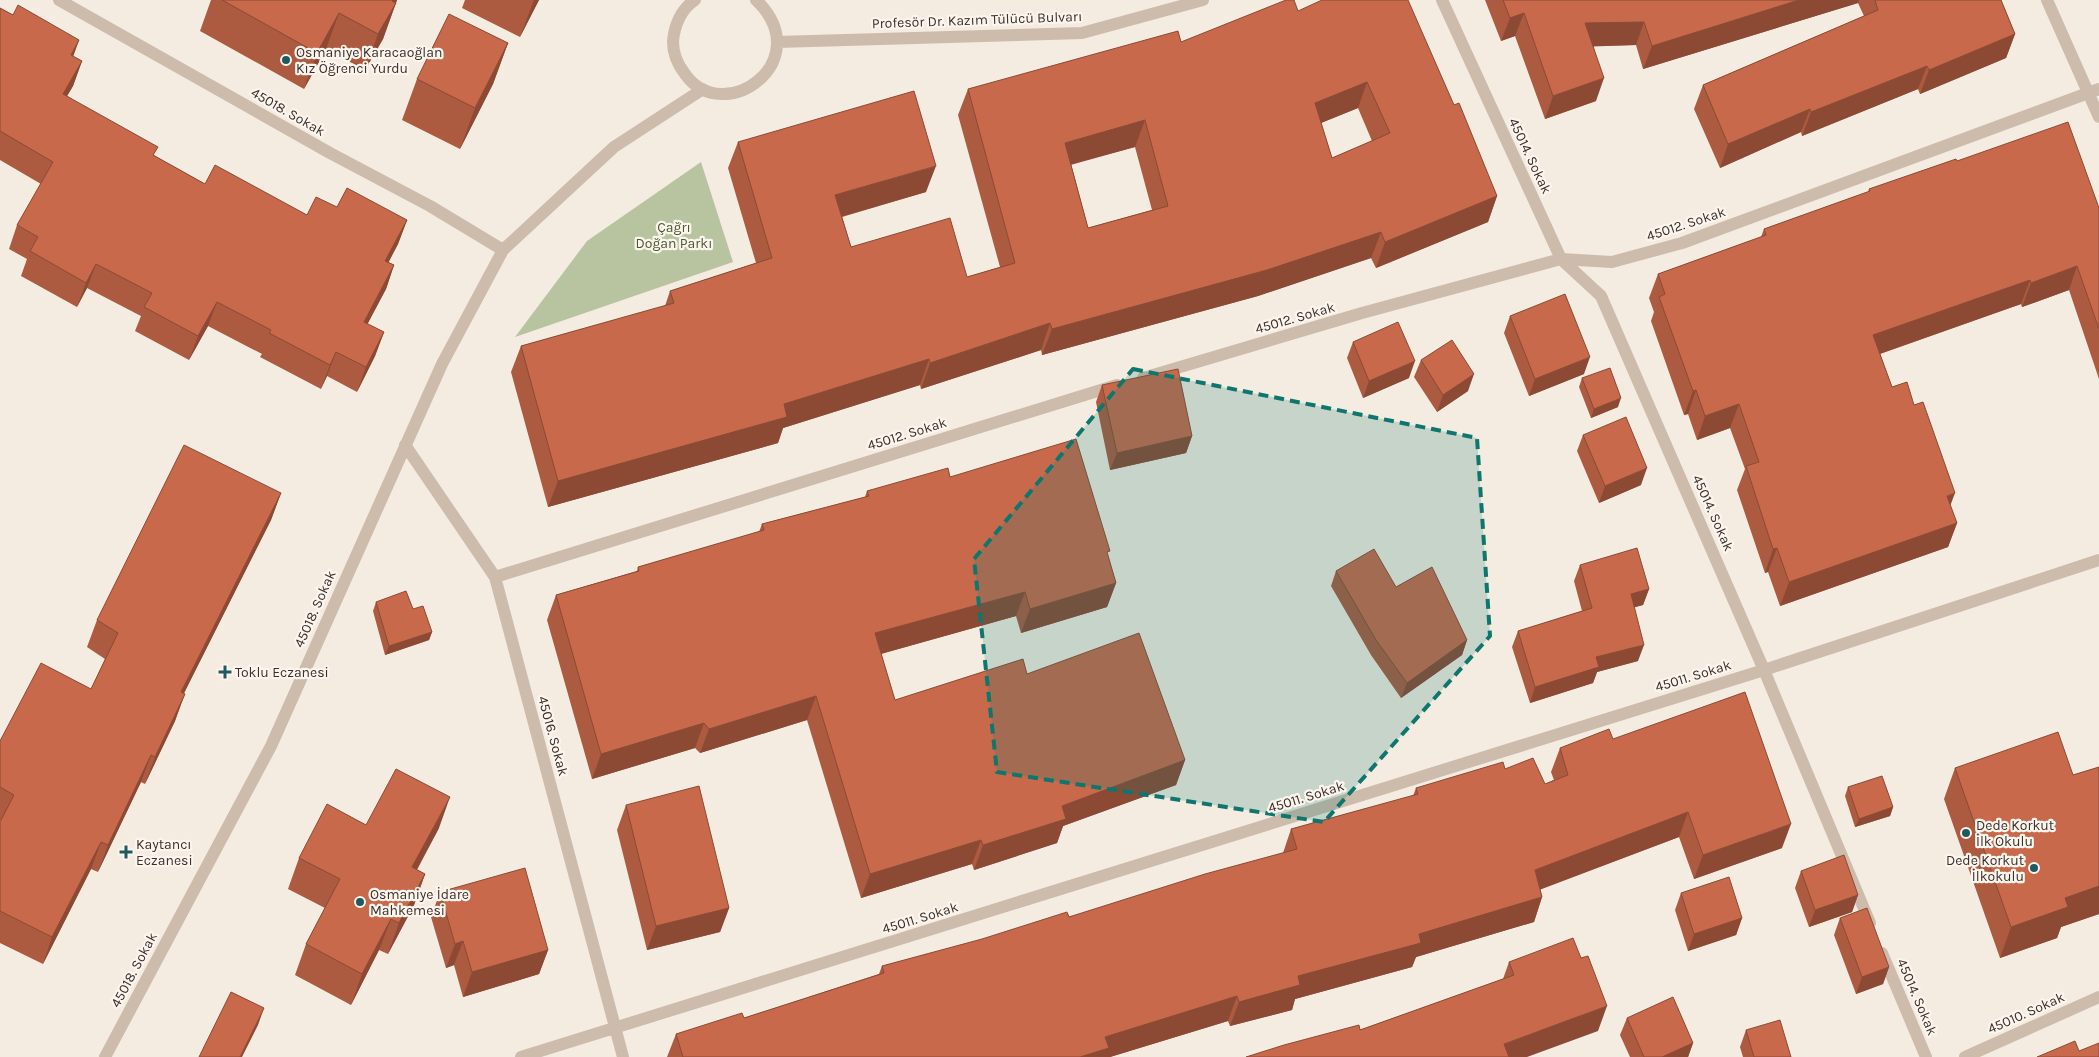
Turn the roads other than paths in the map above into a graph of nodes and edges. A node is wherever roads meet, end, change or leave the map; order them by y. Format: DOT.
graph roads {
  1 [pos="59,0"];
  2 [pos="756,0"];
  3 [pos="1203,0"];
  4 [pos="1442,0"];
  5 [pos="2048,0"];
  6 [pos="692,1"];
  7 [pos="777,42"];
  8 [pos="703,89"];
  9 [pos="2093,91"];
  10 [pos="2099,117"];
  11 [pos="502,250"];
  12 [pos="1561,259"];
  13 [pos="405,445"];
  14 [pos="2099,560"];
  15 [pos="495,577"];
  16 [pos="1764,670"];
  17 [pos="2099,997"];
  18 [pos="614,1029"];
  19 [pos="105,1057"];
  20 [pos="520,1057"];
  21 [pos="623,1057"];
  22 [pos="1926,1057"];
  23 [pos="1965,1057"];
  1 -- 11 [label="street, 45018. Sokak"];
  2 -- 7 [label="street"];
  3 -- 7 [label="street, Profesör Dr. Kazım Tülücü Bulvarı"];
  4 -- 12 [label="street, 45014. Sokak"];
  5 -- 9 [label="street"];
  6 -- 8 [label="street"];
  7 -- 8 [label="street"];
  8 -- 11 [label="street, 45018. Sokak"];
  9 -- 10 [label="street"];
  9 -- 12 [label="street, 45012. Sokak"];
  11 -- 13 [label="street, 45018. Sokak"];
  12 -- 15 [label="street, 45012. Sokak"];
  12 -- 16 [label="street, 45014. Sokak"];
  13 -- 15 [label="street, 45016. Sokak"];
  13 -- 19 [label="street, 45018. Sokak"];
  14 -- 16 [label="street, 45011. Sokak"];
  15 -- 18 [label="street, 45016. Sokak"];
  16 -- 18 [label="street, 45011. Sokak"];
  16 -- 22 [label="street, 45014. Sokak"];
  17 -- 23 [label="street, 45010. Sokak"];
  18 -- 20 [label="street, 45011. Sokak"];
  18 -- 21 [label="street, 45016. Sokak"];
}
